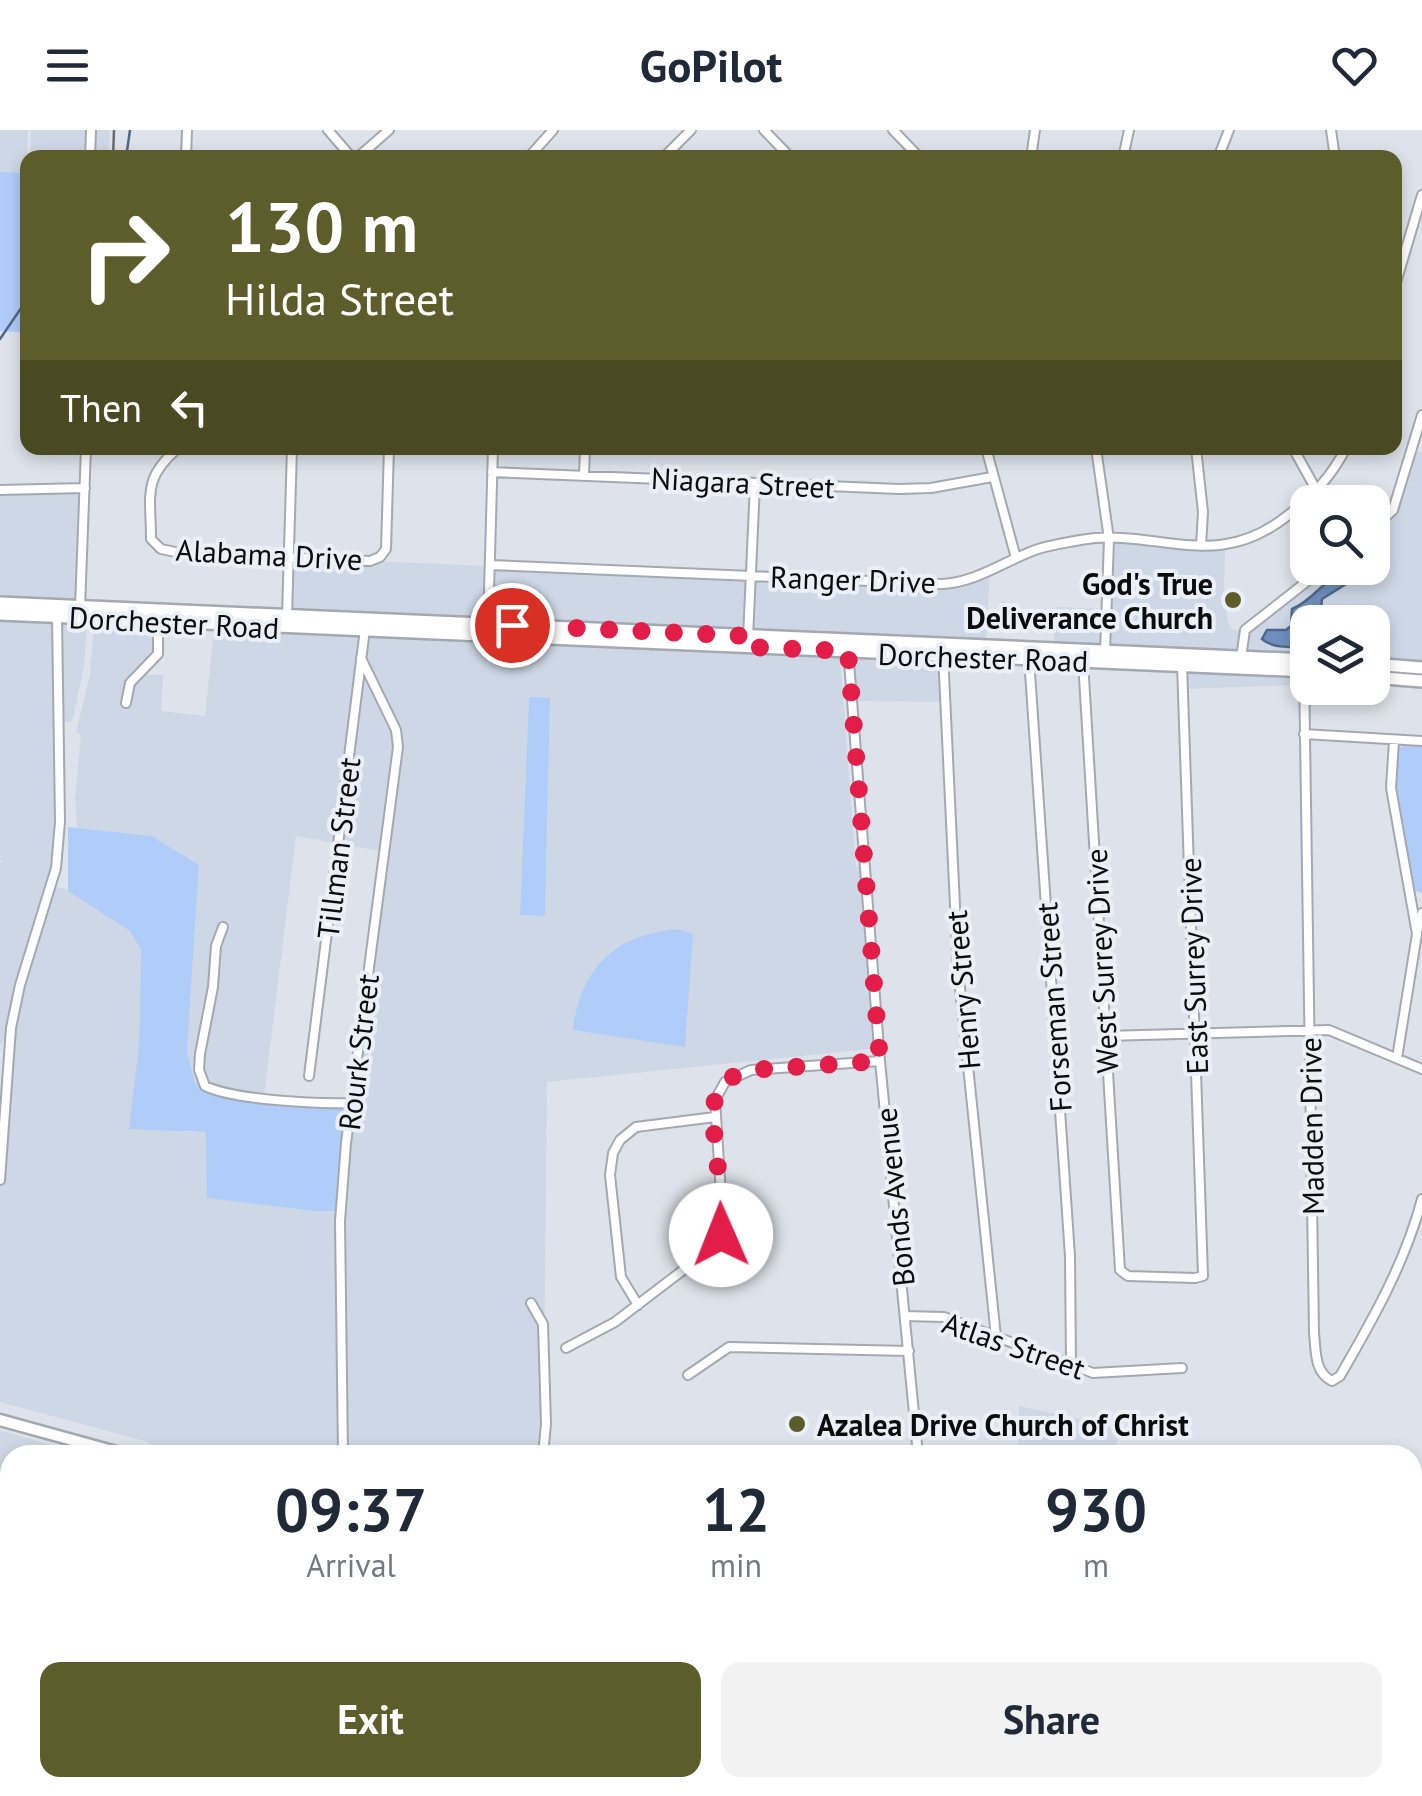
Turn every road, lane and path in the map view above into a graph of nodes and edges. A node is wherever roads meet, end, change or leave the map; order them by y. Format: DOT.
graph roads {
  1 [pos="328,130"];
  2 [pos="389,130"];
  3 [pos="554,130"];
  4 [pos="691,130"];
  5 [pos="764,130"];
  6 [pos="893,130"];
  7 [pos="347,150"];
  8 [pos="365,150"];
  9 [pos="535,150"];
  10 [pos="671,150"];
  11 [pos="783,150"];
  12 [pos="912,150"];
  13 [pos="1422,195"];
  14 [pos="1402,262"];
  15 [pos="1422,415"];
  16 [pos="86,455"];
  17 [pos="170,455"];
  18 [pos="292,455"];
  19 [pos="389,455"];
  20 [pos="493,455"];
  21 [pos="585,455"];
  22 [pos="987,455"];
  23 [pos="1097,455"];
  24 [pos="1197,455"];
  25 [pos="1297,455"];
  26 [pos="1342,455"];
  27 [pos="492,472"];
  28 [pos="584,475"];
  29 [pos="992,477"];
  30 [pos="755,484"];
  31 [pos="1314,485"];
  32 [pos="1323,485"];
  33 [pos="85,488"];
  34 [pos="0,490"];
  35 [pos="1290,513"];
  36 [pos="1390,513"];
  37 [pos="1109,539"];
  38 [pos="1201,546"];
  39 [pos="288,558"];
  40 [pos="1016,558"];
  41 [pos="490,565"];
  42 [pos="751,575"];
  43 [pos="1302,585"];
  44 [pos="0,603"];
  45 [pos="57,611"];
  46 [pos="79,612"];
  47 [pos="0,614"];
  48 [pos="158,616"];
  49 [pos="287,616"];
  50 [pos="365,625"];
  51 [pos="489,630"];
  52 [pos="748,642"];
  53 [pos="848,645"];
  54 [pos="943,649"];
  55 [pos="1028,654"];
  56 [pos="1082,656"];
  57 [pos="1105,657"];
  58 [pos="361,658"];
  59 [pos="1182,660"];
  60 [pos="1241,662"];
  61 [pos="1290,664"];
  62 [pos="1390,665"];
  63 [pos="1422,668"];
  64 [pos="1390,678"];
  65 [pos="1422,681"];
  66 [pos="126,703"];
  67 [pos="1305,705"];
  68 [pos="1304,734"];
  69 [pos="1394,741"];
  70 [pos="1422,742"];
  71 [pos="1422,914"];
  72 [pos="223,928"];
  73 [pos="1417,934"];
  74 [pos="1310,1030"];
  75 [pos="1106,1036"];
  76 [pos="1196,1036"];
  77 [pos="1397,1058"];
  78 [pos="880,1061"];
  79 [pos="1422,1069"];
  80 [pos="310,1076"];
  81 [pos="350,1103"];
  82 [pos="714,1116"];
  83 [pos="0,1180"];
  84 [pos="1422,1200"];
  85 [pos="1203,1276"];
  86 [pos="532,1303"];
  87 [pos="638,1306"];
  88 [pos="905,1316"];
  89 [pos="996,1336"];
  90 [pos="566,1348"];
  91 [pos="909,1351"];
  92 [pos="1071,1366"];
  93 [pos="1182,1368"];
  94 [pos="688,1375"];
  95 [pos="0,1420"];
  96 [pos="91,1445"];
  97 [pos="343,1445"];
  98 [pos="545,1445"];
  99 [pos="917,1445"];
  1 -- 7 [label="street"];
  2 -- 8 [label="street"];
  3 -- 9 [label="street"];
  4 -- 10 [label="street"];
  5 -- 11 [label="street"];
  6 -- 12 [label="street"];
  13 -- 14 [label="street"];
  15 -- 36 [label="street"];
  16 -- 33 [label="street"];
  17 -- 39 [label="street, Alabama Drive"];
  18 -- 39 [label="street"];
  19 -- 39 [label="street, Alabama Drive"];
  20 -- 27 [label="street"];
  21 -- 28 [label="street"];
  22 -- 29 [label="street"];
  23 -- 37 [label="street"];
  24 -- 38 [label="street"];
  25 -- 31 [label="street"];
  26 -- 32 [label="street, Ranger Drive"];
  27 -- 28 [label="street, Niagara Street"];
  27 -- 41 [label="street"];
  28 -- 30 [label="street, Niagara Street"];
  29 -- 30 [label="street, Niagara Street"];
  29 -- 40 [label="street"];
  30 -- 42 [label="street"];
  33 -- 34 [label="street"];
  33 -- 46 [label="street"];
  35 -- 38 [label="street, Ranger Drive"];
  37 -- 38 [label="street, Ranger Drive"];
  37 -- 40 [label="street, Ranger Drive"];
  37 -- 57 [label="street"];
  39 -- 49 [label="street"];
  40 -- 42 [label="street, Ranger Drive"];
  41 -- 42 [label="street, Ranger Drive"];
  41 -- 51 [label="street"];
  42 -- 52 [label="street"];
  43 -- 60 [label="street"];
  44 -- 45 [label="main road, Dorchester Road"];
  45 -- 46 [label="main road, Dorchester Road"];
  45 -- 47 [label="main road, Dorchester Road"];
  45 -- 83 [label="street"];
  46 -- 48 [label="main road, Dorchester Road"];
  48 -- 49 [label="main road, Dorchester Road"];
  48 -- 50 [label="main road, Dorchester Road"];
  48 -- 66 [label="street"];
  49 -- 50 [label="main road, Dorchester Road"];
  50 -- 51 [label="main road, Dorchester Road"];
  50 -- 58 [label="street, Tillman Street"];
  51 -- 52 [label="main road, Dorchester Road"];
  52 -- 53 [label="main road, Dorchester Road"];
  53 -- 54 [label="main road, Dorchester Road"];
  53 -- 78 [label="street, Bonds Avenue"];
  54 -- 55 [label="main road, Dorchester Road"];
  54 -- 89 [label="street, Henry Street"];
  55 -- 56 [label="main road, Dorchester Road"];
  55 -- 92 [label="street, Forseman Street"];
  56 -- 57 [label="main road, Dorchester Road"];
  56 -- 75 [label="street, West Surrey Drive"];
  57 -- 59 [label="main road, Dorchester Road"];
  58 -- 80 [label="street, Tillman Street"];
  58 -- 81 [label="street, Rourk Street"];
  59 -- 60 [label="main road, Dorchester Road"];
  59 -- 76 [label="street, East Surrey Drive"];
  60 -- 61 [label="main road, Dorchester Road"];
  62 -- 63 [label="main road"];
  64 -- 65 [label="main road"];
  67 -- 68 [label="street, Madden Drive"];
  68 -- 69 [label="street"];
  68 -- 74 [label="street, Madden Drive"];
  69 -- 70 [label="street"];
  69 -- 73 [label="street"];
  71 -- 73 [label="street"];
  72 -- 81 [label="street"];
  73 -- 77 [label="street"];
  74 -- 76 [label="street"];
  74 -- 77 [label="street"];
  74 -- 84 [label="street, Madden Drive"];
  75 -- 76 [label="street"];
  75 -- 85 [label="street, West Surrey Drive"];
  76 -- 85 [label="street, East Surrey Drive"];
  77 -- 79 [label="street"];
  78 -- 82 [label="street"];
  78 -- 88 [label="street, Bonds Avenue"];
  81 -- 97 [label="street, Rourk Street"];
  82 -- 87 [label="street"];
  82 -- 87 [label="street"];
  86 -- 98 [label="street"];
  87 -- 90 [label="street"];
  88 -- 89 [label="street, Atlas Street"];
  88 -- 91 [label="street, Bonds Avenue"];
  89 -- 92 [label="street, Atlas Street"];
  91 -- 94 [label="street"];
  91 -- 99 [label="street, Bonds Avenue"];
  92 -- 93 [label="street, Atlas Street"];
  95 -- 96 [label="street"];
}
